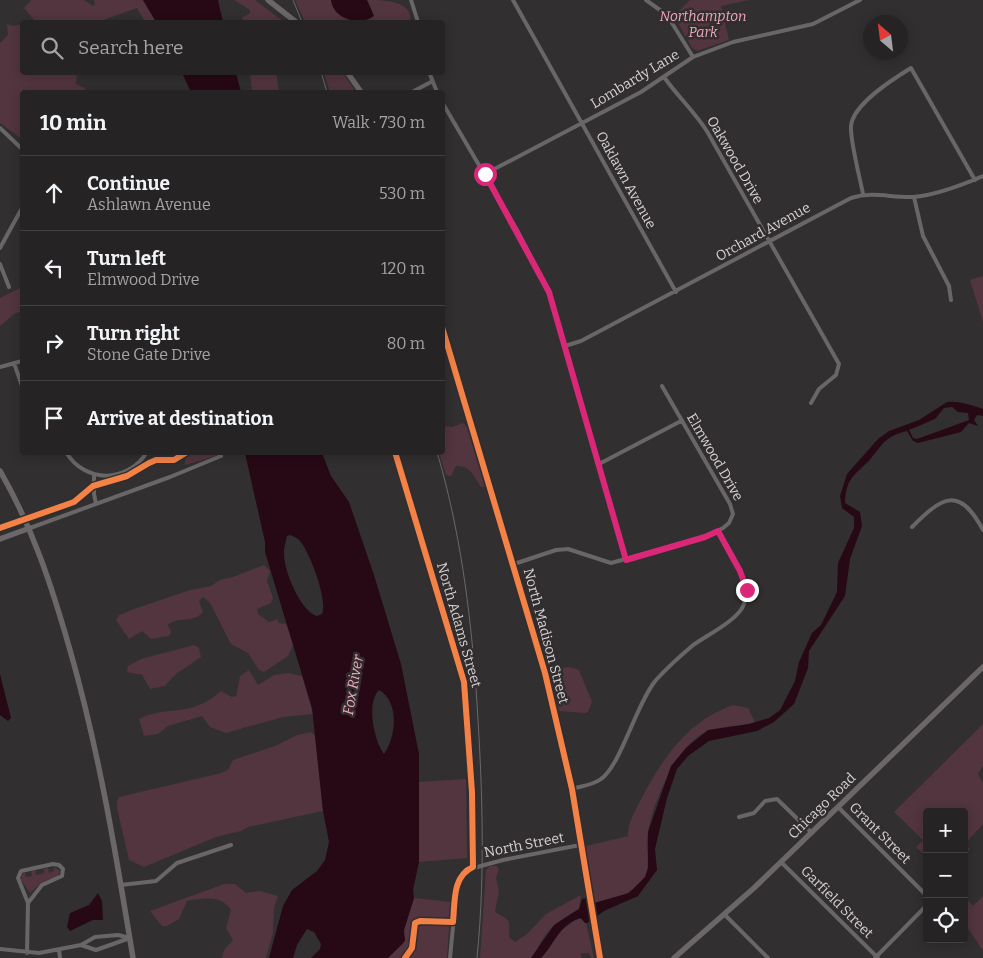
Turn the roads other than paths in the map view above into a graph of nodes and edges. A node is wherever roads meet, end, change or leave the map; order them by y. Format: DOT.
graph roads {
  1 [pos="268,0"];
  2 [pos="411,0"];
  3 [pos="513,0"];
  4 [pos="646,0"];
  5 [pos="860,0"];
  6 [pos="293,20"];
  7 [pos="417,20"];
  8 [pos="693,57"];
  9 [pos="349,75"];
  10 [pos="429,75"];
  11 [pos="664,77"];
  12 [pos="431,82"];
  13 [pos="360,90"];
  14 [pos="416,90"];
  15 [pos="436,90"];
  16 [pos="445,107"];
  17 [pos="581,124"];
  18 [pos="0,128"];
  19 [pos="20,147"];
  20 [pos="485,174"];
  21 [pos="983,176"];
  22 [pos="975,180"];
  23 [pos="863,194"];
  24 [pos="914,197"];
  25 [pos="20,212"];
  26 [pos="768,242"];
  27 [pos="0,248"];
  28 [pos="0,264"];
  29 [pos="9,287"];
  30 [pos="676,292"];
  31 [pos="951,300"];
  32 [pos="445,337"];
  33 [pos="565,346"];
  34 [pos="20,362"];
  35 [pos="14,363"];
  36 [pos="0,367"];
  37 [pos="20,380"];
  38 [pos="662,386"];
  39 [pos="811,403"];
  40 [pos="681,422"];
  41 [pos="68,455"];
  42 [pos="145,455"];
  43 [pos="396,455"];
  44 [pos="220,456"];
  45 [pos="599,464"];
  46 [pos="0,471"];
  47 [pos="94,476"];
  48 [pos="96,504"];
  49 [pos="912,527"];
  50 [pos="30,528"];
  51 [pos="983,530"];
  52 [pos="718,531"];
  53 [pos="0,540"];
  54 [pos="626,560"];
  55 [pos="514,564"];
  56 [pos="983,667"];
  57 [pos="572,788"];
  58 [pos="838,807"];
  59 [pos="739,817"];
  60 [pos="812,833"];
  61 [pos="231,845"];
  62 [pos="580,845"];
  63 [pos="781,862"];
  64 [pos="473,867"];
  65 [pos="121,885"];
  66 [pos="923,892"];
  67 [pos="28,903"];
  68 [pos="923,909"];
  69 [pos="725,915"];
  70 [pos="130,938"];
  71 [pos="81,945"];
  72 [pos="0,949"];
  73 [pos="59,950"];
  74 [pos="27,953"];
  75 [pos="60,958"];
  76 [pos="133,958"];
  77 [pos="450,958"];
  78 [pos="600,958"];
  79 [pos="674,958"];
  80 [pos="768,958"];
  81 [pos="876,958"];
  1 -- 6 [label="main road"];
  2 -- 7 [label="street"];
  3 -- 17 [label="street, Oaklawn Avenue"];
  4 -- 8 [label="street"];
  5 -- 8 [label="street, Lombardy Lane"];
  8 -- 11 [label="street, Lombardy Lane"];
  9 -- 13 [label="main road"];
  10 -- 12 [label="street"];
  11 -- 17 [label="street, Lombardy Lane"];
  11 -- 26 [label="street, Oakwood Drive"];
  12 -- 14 [label="street"];
  12 -- 15 [label="street"];
  16 -- 20 [label="street"];
  17 -- 20 [label="street, Lombardy Lane"];
  17 -- 30 [label="street, Oaklawn Avenue"];
  18 -- 19 [label="street"];
  20 -- 33 [label="street"];
  21 -- 22 [label="street, Orchard Avenue"];
  22 -- 23 [label="street"];
  22 -- 24 [label="street, Orchard Avenue"];
  23 -- 24 [label="street, Orchard Avenue"];
  23 -- 26 [label="street, Orchard Avenue"];
  24 -- 31 [label="street"];
  25 -- 27 [label="street"];
  26 -- 30 [label="street, Orchard Avenue"];
  26 -- 39 [label="street, Oakwood Drive"];
  28 -- 29 [label="street"];
  30 -- 33 [label="street, Orchard Avenue"];
  32 -- 55 [label="main road, North Madison Street"];
  33 -- 45 [label="street"];
  34 -- 35 [label="street"];
  35 -- 36 [label="street"];
  35 -- 37 [label="street"];
  38 -- 40 [label="street, Elmwood Drive"];
  40 -- 45 [label="street"];
  40 -- 52 [label="street, Elmwood Drive"];
  41 -- 47 [label="street"];
  42 -- 47 [label="street"];
  43 -- 64 [label="street, North Adams Street"];
  44 -- 48 [label="street"];
  45 -- 54 [label="street"];
  46 -- 50 [label="main road"];
  47 -- 48 [label="street"];
  48 -- 50 [label="street"];
  49 -- 51 [label="street"];
  50 -- 53 [label="main road"];
  50 -- 65 [label="main road"];
  52 -- 54 [label="street"];
  52 -- 57 [label="street"];
  54 -- 55 [label="street"];
  55 -- 57 [label="main road, North Madison Street"];
  56 -- 58 [label="main road, Chicago Road"];
  57 -- 62 [label="main road, North Madison Street"];
  58 -- 60 [label="main road, Chicago Road"];
  58 -- 66 [label="street, Grant Street"];
  59 -- 60 [label="street"];
  60 -- 63 [label="main road, Chicago Road"];
  61 -- 65 [label="street"];
  62 -- 64 [label="street, North Street"];
  62 -- 78 [label="main road, North Madison Street"];
  63 -- 69 [label="main road, Chicago Road"];
  63 -- 81 [label="street, Garfield Street"];
  64 -- 77 [label="street"];
  65 -- 70 [label="main road"];
  67 -- 67 [label="street"];
  67 -- 74 [label="street"];
  68 -- 81 [label="street"];
  69 -- 79 [label="main road, Chicago Road"];
  69 -- 80 [label="street"];
  70 -- 71 [label="street"];
  70 -- 71 [label="street"];
  70 -- 76 [label="main road"];
  71 -- 73 [label="street"];
  72 -- 74 [label="street"];
  73 -- 74 [label="street"];
  73 -- 75 [label="street"];
}
